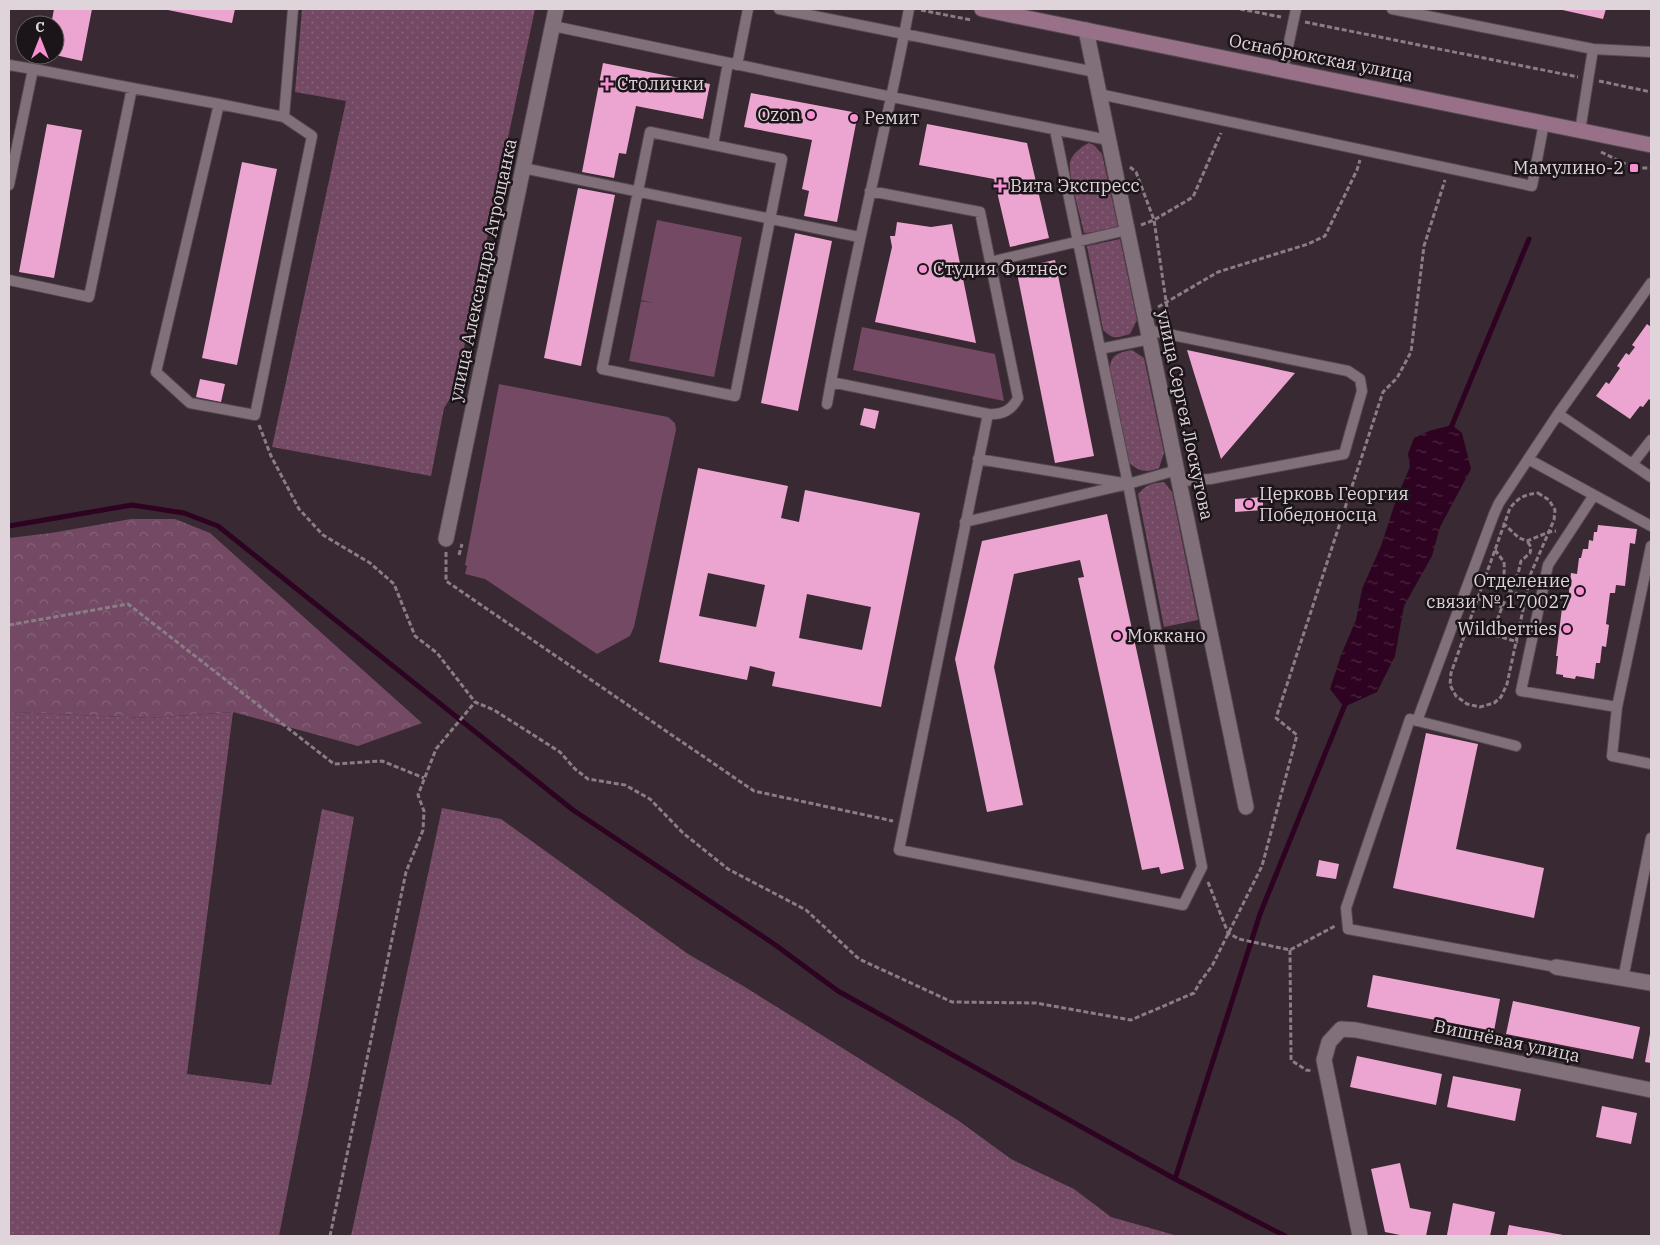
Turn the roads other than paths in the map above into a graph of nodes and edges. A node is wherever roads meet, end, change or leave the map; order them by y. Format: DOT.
graph roads {
  1 [pos="292,9"];
  2 [pos="556,9"];
  3 [pos="748,9"];
  4 [pos="779,9"];
  5 [pos="909,9"];
  6 [pos="982,9"];
  7 [pos="1296,9"];
  8 [pos="1392,9"];
  9 [pos="552,26"];
  10 [pos="1086,30"];
  11 [pos="904,34"];
  12 [pos="1593,49"];
  13 [pos="1651,52"];
  14 [pos="9,64"];
  15 [pos="733,64"];
  16 [pos="33,69"];
  17 [pos="1283,70"];
  18 [pos="1095,72"];
  19 [pos="132,88"];
  20 [pos="1099,94"];
  21 [pos="892,98"];
  22 [pos="219,104"];
  23 [pos="284,117"];
  24 [pos="1544,123"];
  25 [pos="1055,130"];
  26 [pos="1580,131"];
  27 [pos="713,145"];
  28 [pos="1651,145"];
  29 [pos="1110,147"];
  30 [pos="523,168"];
  31 [pos="9,185"];
  32 [pos="870,191"];
  33 [pos="638,192"];
  34 [pos="770,219"];
  35 [pos="1127,230"];
  36 [pos="860,238"];
  37 [pos="1078,241"];
  38 [pos="990,262"];
  39 [pos="9,280"];
  40 [pos="1651,283"];
  41 [pos="1148,328"];
  42 [pos="1100,349"];
  43 [pos="831,382"];
  44 [pos="827,404"];
  45 [pos="988,414"];
  46 [pos="1558,414"];
  47 [pos="1651,440"];
  48 [pos="978,459"];
  49 [pos="1528,459"];
  50 [pos="1633,463"];
  51 [pos="1178,475"];
  52 [pos="1651,477"];
  53 [pos="1128,484"];
  54 [pos="1594,495"];
  55 [pos="965,522"];
  56 [pos="1651,526"];
  57 [pos="446,539"];
  58 [pos="1651,546"];
  59 [pos="1617,707"];
  60 [pos="1417,721"];
  61 [pos="1516,746"];
  62 [pos="1651,764"];
  63 [pos="1246,807"];
  64 [pos="1651,838"];
  65 [pos="1556,967"];
  66 [pos="1624,979"];
  67 [pos="1651,984"];
  68 [pos="1651,1090"];
  69 [pos="1360,1236"];
  1 -- 23 [label="lane"];
  2 -- 9 [label="street, улица Александра Атрощанка"];
  3 -- 15 [label="lane"];
  4 -- 11 [label="lane"];
  5 -- 11 [label="lane"];
  6 -- 10 [label="street, Оснабрюкская улица"];
  7 -- 17 [label="lane"];
  8 -- 12 [label="lane"];
  9 -- 15 [label="lane"];
  9 -- 30 [label="street, улица Александра Атрощанка"];
  10 -- 17 [label="street, Оснабрюкская улица"];
  10 -- 18 [label="street, улица Сергея Лоскутова"];
  11 -- 18 [label="lane"];
  11 -- 21 [label="lane"];
  12 -- 13 [label="lane"];
  12 -- 26 [label="lane"];
  14 -- 16 [label="lane"];
  15 -- 21 [label="lane"];
  15 -- 27 [label="lane"];
  16 -- 19 [label="lane"];
  16 -- 31 [label="lane"];
  17 -- 24 [label="street, Оснабрюкская улица"];
  18 -- 20 [label="street, улица Сергея Лоскутова"];
  19 -- 22 [label="lane"];
  19 -- 39 [label="lane"];
  20 -- 24 [label="lane"];
  20 -- 29 [label="street, улица Сергея Лоскутова"];
  21 -- 25 [label="lane"];
  21 -- 32 [label="lane"];
  22 -- 23 [label="lane"];
  22 -- 23 [label="lane"];
  24 -- 26 [label="street, Оснабрюкская улица"];
  25 -- 29 [label="lane"];
  25 -- 37 [label="lane"];
  26 -- 28 [label="street, Оснабрюкская улица"];
  27 -- 33 [label="lane"];
  27 -- 34 [label="lane"];
  29 -- 35 [label="street, улица Сергея Лоскутова"];
  30 -- 33 [label="lane"];
  30 -- 57 [label="street, улица Александра Атрощанка"];
  32 -- 36 [label="lane"];
  32 -- 38 [label="lane"];
  33 -- 34 [label="lane"];
  33 -- 34 [label="lane"];
  34 -- 36 [label="lane"];
  35 -- 37 [label="lane"];
  35 -- 41 [label="street, улица Сергея Лоскутова"];
  36 -- 43 [label="lane"];
  37 -- 38 [label="lane"];
  37 -- 42 [label="lane"];
  38 -- 45 [label="lane"];
  40 -- 46 [label="lane"];
  41 -- 42 [label="lane"];
  41 -- 51 [label="street, улица Сергея Лоскутова"];
  41 -- 51 [label="lane"];
  42 -- 53 [label="lane"];
  43 -- 44 [label="lane"];
  43 -- 45 [label="lane"];
  45 -- 48 [label="lane"];
  46 -- 49 [label="lane"];
  46 -- 50 [label="lane"];
  47 -- 50 [label="lane"];
  48 -- 53 [label="lane"];
  48 -- 55 [label="lane"];
  49 -- 54 [label="lane"];
  49 -- 60 [label="lane"];
  50 -- 52 [label="lane"];
  51 -- 53 [label="lane"];
  51 -- 63 [label="street, улица Сергея Лоскутова"];
  53 -- 55 [label="lane"];
  53 -- 55 [label="lane"];
  54 -- 56 [label="lane"];
  54 -- 59 [label="lane"];
  58 -- 59 [label="lane"];
  59 -- 62 [label="lane"];
  60 -- 61 [label="lane"];
  60 -- 65 [label="lane"];
  64 -- 66 [label="lane"];
  65 -- 66 [label="street"];
  66 -- 67 [label="street"];
  68 -- 69 [label="street, Вишнёвая улица"];
}
